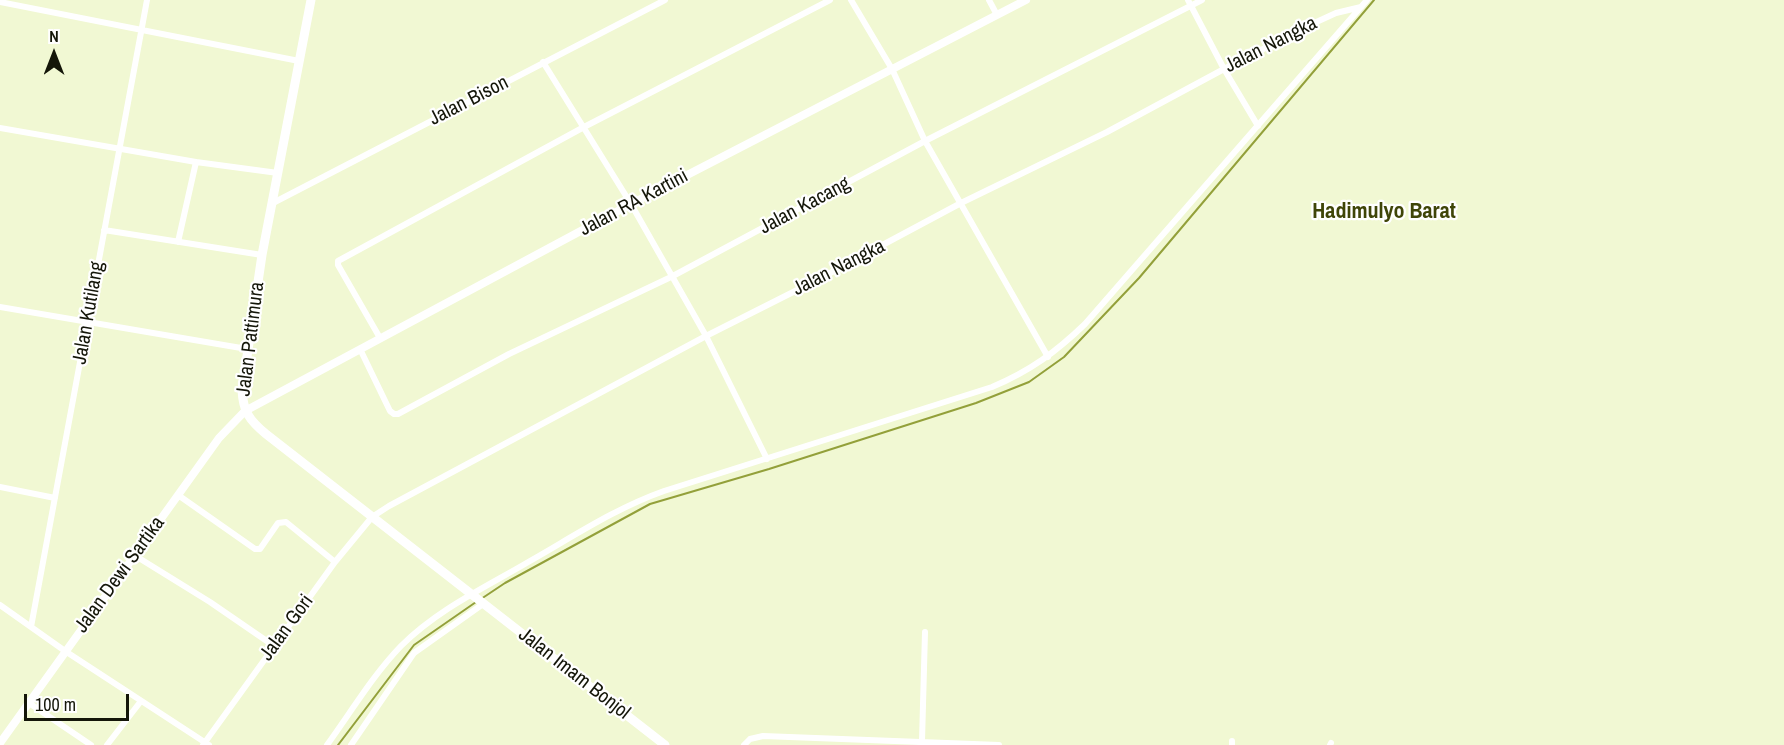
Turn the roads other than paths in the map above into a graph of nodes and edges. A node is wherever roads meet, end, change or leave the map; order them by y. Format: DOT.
graph roads {
  1 [pos="147,0"];
  2 [pos="311,0"];
  3 [pos="665,0"];
  4 [pos="830,0"];
  5 [pos="851,0"];
  6 [pos="989,0"];
  7 [pos="1026,0"];
  8 [pos="1202,0"];
  9 [pos="1367,0"];
  10 [pos="0,2"];
  11 [pos="653,3"];
  12 [pos="1190,3"];
  13 [pos="1361,7"];
  14 [pos="997,15"];
  15 [pos="141,29"];
  16 [pos="299,60"];
  17 [pos="543,63"];
  18 [pos="892,69"];
  19 [pos="1224,69"];
  20 [pos="1258,126"];
  21 [pos="584,127"];
  22 [pos="0,128"];
  23 [pos="925,141"];
  24 [pos="119,147"];
  25 [pos="196,162"];
  26 [pos="278,173"];
  27 [pos="273,203"];
  28 [pos="961,203"];
  29 [pos="631,204"];
  30 [pos="104,230"];
  31 [pos="178,242"];
  32 [pos="262,255"];
  33 [pos="671,278"];
  34 [pos="0,307"];
  35 [pos="88,322"];
  36 [pos="706,336"];
  37 [pos="380,338"];
  38 [pos="247,349"];
  39 [pos="360,349"];
  40 [pos="1048,357"];
  41 [pos="245,411"];
  42 [pos="766,459"];
  43 [pos="0,487"];
  44 [pos="178,495"];
  45 [pos="55,498"];
  46 [pos="372,517"];
  47 [pos="134,555"];
  48 [pos="335,562"];
  49 [pos="470,594"];
  50 [pos="483,604"];
  51 [pos="0,605"];
  52 [pos="31,627"];
  53 [pos="925,632"];
  54 [pos="274,646"];
  55 [pos="65,651"];
  56 [pos="141,701"];
  57 [pos="29,702"];
  58 [pos="922,741"];
  59 [pos="0,743"];
  60 [pos="206,744"];
  61 [pos="91,745"];
  62 [pos="107,745"];
  63 [pos="327,745"];
  64 [pos="351,745"];
  65 [pos="665,745"];
  66 [pos="744,745"];
  67 [pos="999,745"];
  1 -- 15 [label="street, Jalan Kutilang"];
  2 -- 16 [label="main road, Jalan Pattimura"];
  3 -- 11 [label="street, Jalan Bison"];
  4 -- 21 [label="street"];
  5 -- 18 [label="street"];
  6 -- 14 [label="street"];
  7 -- 14 [label="main road, Jalan RA Kartini"];
  8 -- 12 [label="street, Jalan Kacang"];
  9 -- 13 [label="street"];
  10 -- 15 [label="street"];
  11 -- 17 [label="street, Jalan Bison"];
  12 -- 19 [label="street"];
  12 -- 23 [label="street, Jalan Kacang"];
  13 -- 19 [label="street, Jalan Nangka"];
  13 -- 20 [label="street, Jalan Nangka"];
  14 -- 18 [label="main road, Jalan RA Kartini"];
  15 -- 16 [label="street"];
  15 -- 24 [label="street, Jalan Kutilang"];
  16 -- 26 [label="main road, Jalan Pattimura"];
  17 -- 21 [label="street"];
  17 -- 27 [label="street, Jalan Bison"];
  18 -- 23 [label="street"];
  18 -- 29 [label="main road, Jalan RA Kartini"];
  19 -- 20 [label="street"];
  19 -- 28 [label="street, Jalan Nangka"];
  20 -- 40 [label="street, Jalan Nangka"];
  21 -- 29 [label="street"];
  21 -- 37 [label="street"];
  22 -- 24 [label="street"];
  23 -- 28 [label="street"];
  23 -- 33 [label="street, Jalan Kacang"];
  24 -- 25 [label="street"];
  24 -- 30 [label="street, Jalan Kutilang"];
  25 -- 26 [label="street"];
  25 -- 31 [label="street"];
  26 -- 27 [label="main road, Jalan Pattimura"];
  27 -- 32 [label="main road, Jalan Pattimura"];
  28 -- 36 [label="street, Jalan Nangka"];
  28 -- 40 [label="street"];
  29 -- 33 [label="street"];
  29 -- 37 [label="main road, Jalan RA Kartini"];
  30 -- 31 [label="street"];
  30 -- 35 [label="street, Jalan Kutilang"];
  31 -- 32 [label="street"];
  32 -- 38 [label="main road, Jalan Pattimura"];
  33 -- 36 [label="street"];
  33 -- 39 [label="street, Jalan Kacang"];
  34 -- 35 [label="street"];
  35 -- 38 [label="street"];
  35 -- 45 [label="street, Jalan Kutilang"];
  36 -- 42 [label="street"];
  36 -- 46 [label="street, Jalan Nangka"];
  37 -- 39 [label="main road, Jalan RA Kartini"];
  38 -- 41 [label="main road, Jalan Pattimura"];
  39 -- 41 [label="main road, Jalan RA Kartini"];
  40 -- 42 [label="street, Jalan Nangka"];
  41 -- 44 [label="main road, Jalan Dewi Sartika"];
  41 -- 46 [label="main road, Jalan Pattimura"];
  42 -- 49 [label="street, Jalan Nangka"];
  43 -- 45 [label="street"];
  44 -- 47 [label="main road, Jalan Dewi Sartika"];
  44 -- 48 [label="street"];
  45 -- 52 [label="street, Jalan Kutilang"];
  46 -- 48 [label="street, Jalan Gori"];
  46 -- 49 [label="main road, Jalan Pattimura"];
  47 -- 54 [label="street"];
  47 -- 55 [label="main road, Jalan Dewi Sartika"];
  48 -- 54 [label="street, Jalan Gori"];
  49 -- 50 [label="main road, Jalan Pattimura"];
  49 -- 63 [label="street, Jalan Nangka"];
  50 -- 64 [label="street"];
  50 -- 65 [label="main road, Jalan Imam Bonjol"];
  51 -- 52 [label="street, Jalan Gori"];
  52 -- 55 [label="street, Jalan Gori"];
  53 -- 58 [label="street"];
  54 -- 60 [label="street, Jalan Gori"];
  55 -- 56 [label="street, Jalan Gori"];
  55 -- 57 [label="main road, Jalan Dewi Sartika"];
  56 -- 60 [label="street, Jalan Gori"];
  56 -- 62 [label="street"];
  57 -- 59 [label="main road, Jalan Dewi Sartika"];
  57 -- 61 [label="street"];
  58 -- 66 [label="street"];
  58 -- 67 [label="street"];
}
